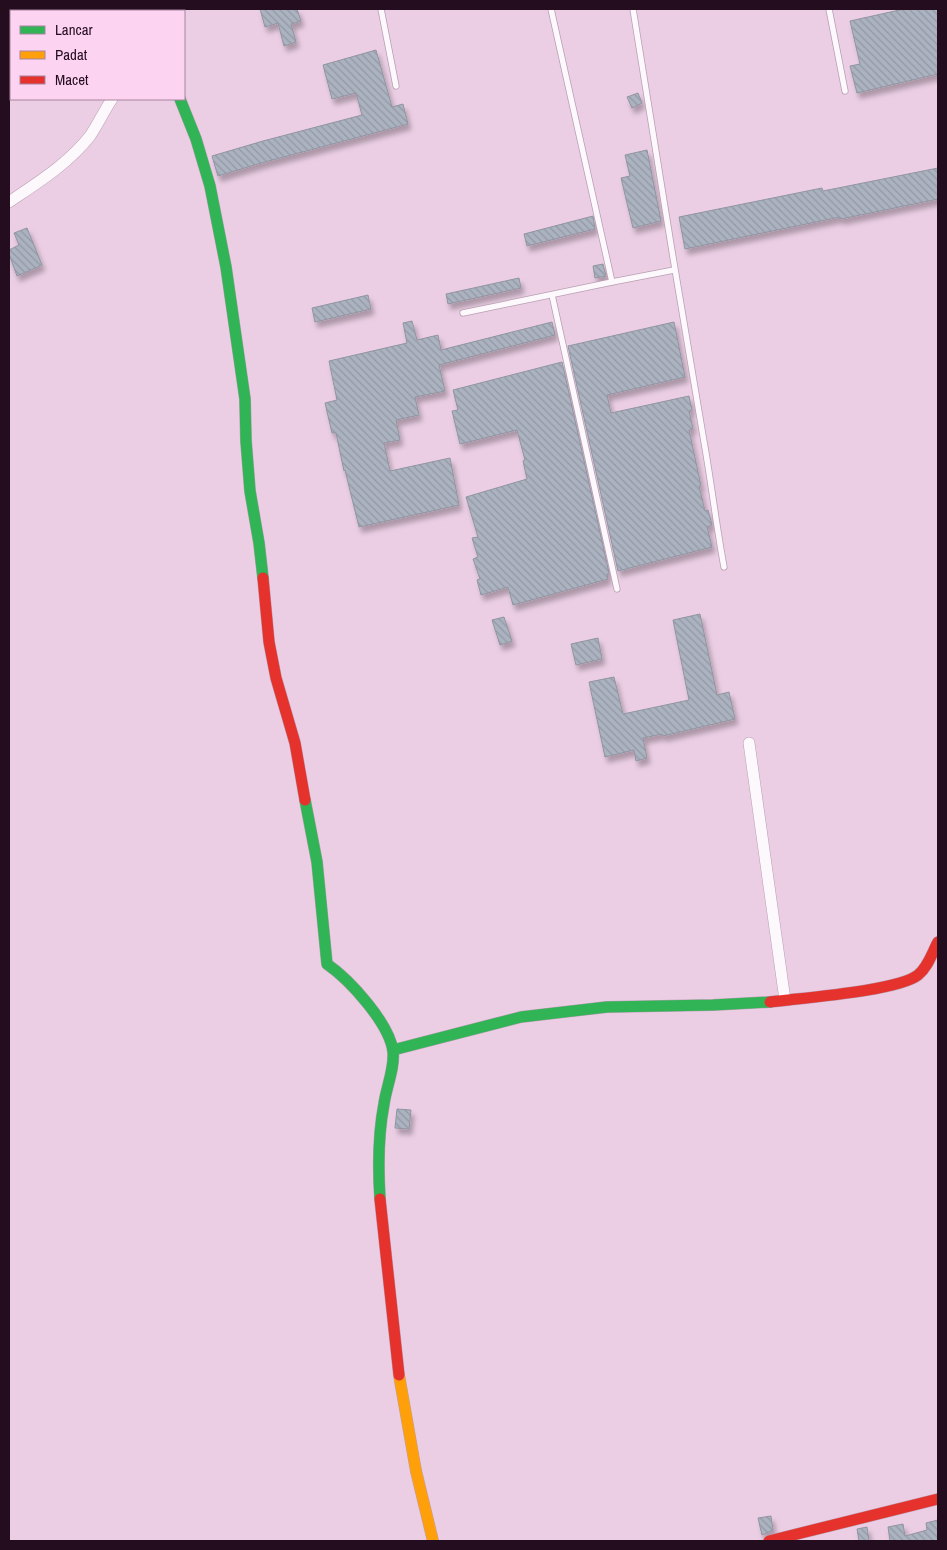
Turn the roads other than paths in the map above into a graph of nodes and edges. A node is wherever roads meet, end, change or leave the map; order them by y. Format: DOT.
graph roads {
  1 [pos="381,9"];
  2 [pos="551,9"];
  3 [pos="633,9"];
  4 [pos="829,9"];
  5 [pos="396,86"];
  6 [pos="845,91"];
  7 [pos="111,100"];
  8 [pos="180,100"];
  9 [pos="9,202"];
  10 [pos="674,270"];
  11 [pos="612,282"];
  12 [pos="552,295"];
  13 [pos="463,313"];
  14 [pos="724,567"];
  15 [pos="617,589"];
  16 [pos="749,743"];
  17 [pos="938,942"];
  18 [pos="785,1000"];
  19 [pos="393,1050"];
  20 [pos="938,1499"];
  21 [pos="433,1541"];
  22 [pos="769,1541"];
  1 -- 5 [label="lane"];
  2 -- 11 [label="lane"];
  3 -- 10 [label="lane"];
  4 -- 6 [label="lane"];
  7 -- 9 [label="street"];
  8 -- 19 [label="street"];
  10 -- 11 [label="lane"];
  10 -- 14 [label="lane"];
  11 -- 12 [label="lane"];
  12 -- 13 [label="lane"];
  12 -- 15 [label="lane"];
  16 -- 18 [label="street"];
  17 -- 18 [label="street"];
  18 -- 19 [label="street"];
  19 -- 21 [label="street"];
  20 -- 22 [label="street"];
}
